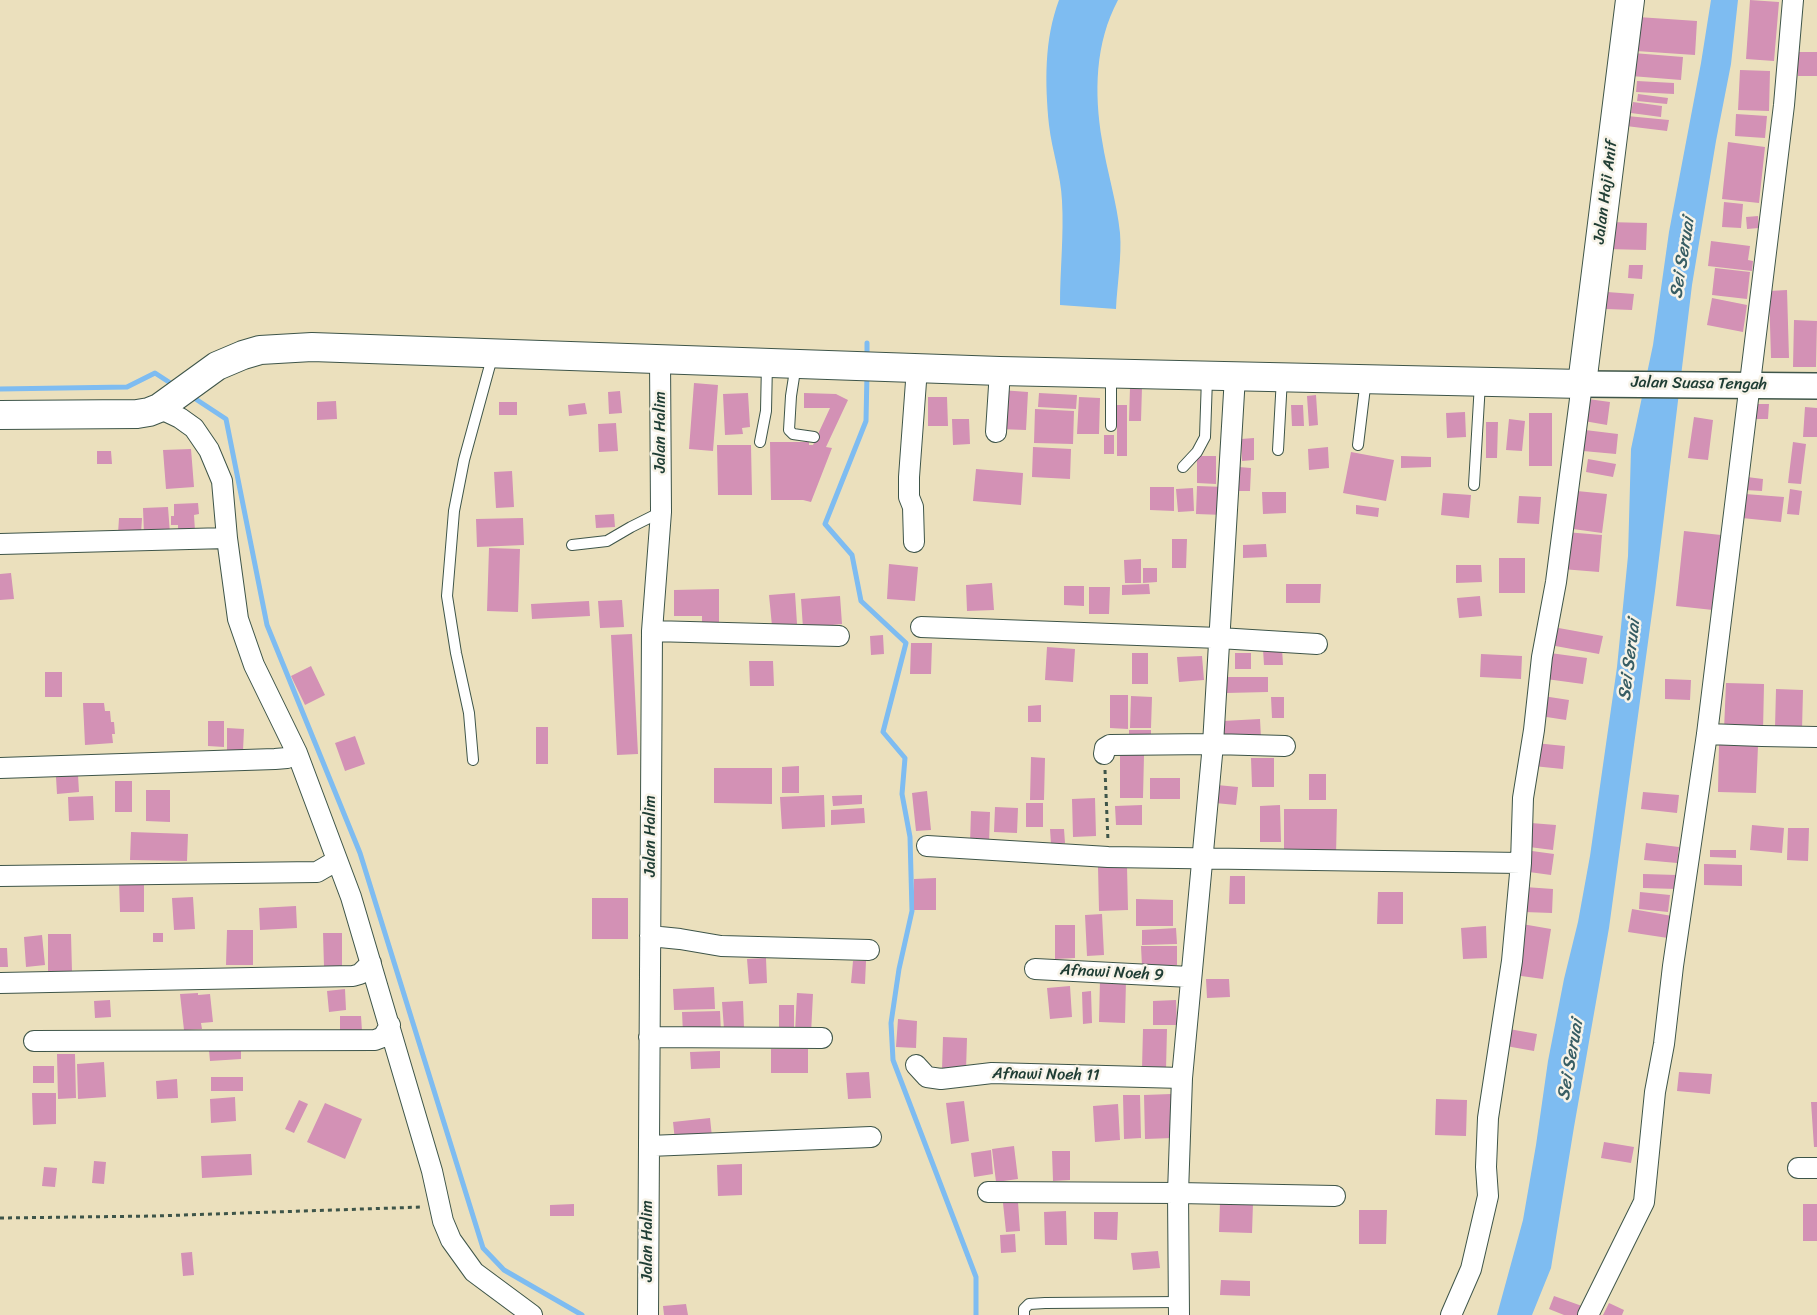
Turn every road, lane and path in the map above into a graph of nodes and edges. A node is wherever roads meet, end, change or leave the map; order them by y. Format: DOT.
graph roads {
  1 [pos="1630,0"];
  2 [pos="1793,0"];
  3 [pos="493,352"];
  4 [pos="660,358"];
  5 [pos="767,362"];
  6 [pos="796,363"];
  7 [pos="917,368"];
  8 [pos="1000,371"];
  9 [pos="1111,373"];
  10 [pos="1208,375"];
  11 [pos="1235,376"];
  12 [pos="1282,377"];
  13 [pos="1366,379"];
  14 [pos="1480,382"];
  15 [pos="1582,384"];
  16 [pos="1749,385"];
  17 [pos="1817,386"];
  18 [pos="164,404"];
  19 [pos="0,415"];
  20 [pos="1111,426"];
  21 [pos="996,432"];
  22 [pos="814,437"];
  23 [pos="760,442"];
  24 [pos="1358,445"];
  25 [pos="1278,450"];
  26 [pos="1183,467"];
  27 [pos="1474,485"];
  28 [pos="661,512"];
  29 [pos="226,538"];
  30 [pos="914,542"];
  31 [pos="0,544"];
  32 [pos="572,545"];
  33 [pos="921,627"];
  34 [pos="652,631"];
  35 [pos="839,636"];
  36 [pos="1219,638"];
  37 [pos="1317,644"];
  38 [pos="1708,734"];
  39 [pos="1817,736"];
  40 [pos="1213,744"];
  41 [pos="1285,746"];
  42 [pos="297,753"];
  43 [pos="1104,754"];
  44 [pos="473,760"];
  45 [pos="0,768"];
  46 [pos="927,846"];
  47 [pos="1108,857"];
  48 [pos="1202,859"];
  49 [pos="336,861"];
  50 [pos="1521,863"];
  51 [pos="0,876"];
  52 [pos="650,936"];
  53 [pos="868,950"];
  54 [pos="371,963"];
  55 [pos="1035,969"];
  56 [pos="1190,977"];
  57 [pos="0,983"];
  58 [pos="390,1025"];
  59 [pos="650,1037"];
  60 [pos="822,1038"];
  61 [pos="34,1042"];
  62 [pos="916,1065"];
  63 [pos="1182,1078"];
  64 [pos="871,1137"];
  65 [pos="649,1146"];
  66 [pos="988,1192"];
  67 [pos="1178,1193"];
  68 [pos="1335,1196"];
  69 [pos="438,1206"];
  70 [pos="0,1218"];
  71 [pos="1179,1309"];
  72 [pos="532,1315"];
  73 [pos="648,1315"];
  74 [pos="1024,1315"];
  75 [pos="1451,1315"];
  76 [pos="1588,1315"];
  1 -- 15 [label="main road, Jalan Haji Anif"];
  2 -- 16 [label="street"];
  3 -- 4 [label="main road"];
  3 -- 18 [label="main road"];
  3 -- 44 [label="lane"];
  4 -- 5 [label="main road"];
  4 -- 28 [label="street, Jalan Halim"];
  5 -- 6 [label="main road"];
  5 -- 23 [label="lane"];
  6 -- 7 [label="main road"];
  6 -- 22 [label="lane"];
  7 -- 8 [label="main road"];
  7 -- 30 [label="street"];
  8 -- 9 [label="main road"];
  8 -- 21 [label="street"];
  9 -- 10 [label="main road"];
  9 -- 20 [label="lane"];
  10 -- 11 [label="main road"];
  10 -- 26 [label="lane"];
  11 -- 12 [label="main road"];
  11 -- 36 [label="street"];
  12 -- 13 [label="main road"];
  12 -- 25 [label="lane"];
  13 -- 14 [label="main road"];
  13 -- 24 [label="lane"];
  14 -- 15 [label="main road"];
  14 -- 27 [label="lane"];
  15 -- 16 [label="street, Jalan Suasa Tengah"];
  15 -- 50 [label="street"];
  16 -- 17 [label="street, Jalan Suasa Tengah"];
  16 -- 38 [label="street"];
  18 -- 19 [label="main road"];
  18 -- 29 [label="street"];
  28 -- 32 [label="lane"];
  28 -- 34 [label="street, Jalan Halim"];
  29 -- 31 [label="street"];
  29 -- 42 [label="street"];
  33 -- 36 [label="street"];
  34 -- 35 [label="street"];
  34 -- 52 [label="street, Jalan Halim"];
  36 -- 37 [label="street"];
  36 -- 40 [label="street"];
  38 -- 39 [label="street"];
  38 -- 76 [label="street"];
  40 -- 41 [label="street"];
  40 -- 43 [label="street"];
  40 -- 48 [label="street"];
  42 -- 45 [label="street"];
  42 -- 49 [label="street"];
  43 -- 47 [label="path"];
  46 -- 47 [label="street"];
  47 -- 48 [label="street"];
  48 -- 50 [label="street"];
  48 -- 56 [label="street"];
  49 -- 51 [label="street"];
  49 -- 54 [label="street"];
  50 -- 75 [label="street"];
  52 -- 53 [label="street"];
  52 -- 59 [label="street, Jalan Halim"];
  54 -- 57 [label="street"];
  54 -- 58 [label="street"];
  55 -- 56 [label="street, Afnawi Noeh 9"];
  56 -- 63 [label="street"];
  58 -- 61 [label="street"];
  58 -- 69 [label="street"];
  59 -- 60 [label="street"];
  59 -- 65 [label="street, Jalan Halim"];
  62 -- 63 [label="street, Afnawi Noeh 11"];
  63 -- 67 [label="street"];
  64 -- 65 [label="street"];
  65 -- 73 [label="street, Jalan Halim"];
  66 -- 67 [label="street"];
  67 -- 68 [label="street"];
  67 -- 71 [label="street"];
  69 -- 70 [label="path"];
  69 -- 72 [label="street"];
  71 -- 74 [label="lane"];
}
